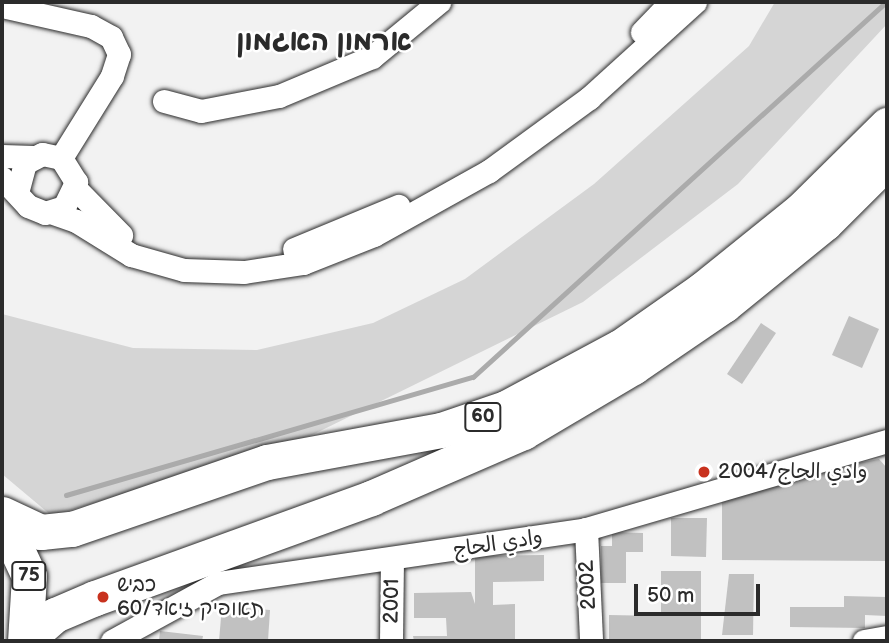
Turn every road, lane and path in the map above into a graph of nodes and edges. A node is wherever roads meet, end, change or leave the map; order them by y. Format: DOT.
graph roads {
  1 [pos="439,2"];
  2 [pos="671,2"];
  3 [pos="695,2"];
  4 [pos="2,6"];
  5 [pos="164,101"];
  6 [pos="887,125"];
  7 [pos="2,156"];
  8 [pos="33,157"];
  9 [pos="61,158"];
  10 [pos="887,161"];
  11 [pos="887,181"];
  12 [pos="10,184"];
  13 [pos="75,188"];
  14 [pos="851,199"];
  15 [pos="50,212"];
  16 [pos="887,441"];
  17 [pos="2,516"];
  18 [pos="586,530"];
  19 [pos="392,561"];
  20 [pos="887,637"];
  21 [pos="25,640"];
  22 [pos="112,641"];
  23 [pos="391,641"];
  24 [pos="591,641"];
  25 [pos="864,641"];
  1 -- 5 [label="street"];
  2 -- 13 [label="street"];
  3 -- 15 [label="street"];
  4 -- 9 [label="street"];
  6 -- 17 [label="highway, 60"];
  7 -- 8 [label="street"];
  8 -- 9 [label="street"];
  8 -- 12 [label="street"];
  9 -- 13 [label="street"];
  10 -- 14 [label="highway, 60"];
  11 -- 14 [label="highway"];
  12 -- 15 [label="street"];
  13 -- 15 [label="street"];
  14 -- 21 [label="highway, 60"];
  16 -- 18 [label="street, وادي الحاج"];
  17 -- 21 [label="highway, 75"];
  18 -- 19 [label="street, وادي الحاج"];
  18 -- 24 [label="street, 2002"];
  19 -- 22 [label="street, وادي الحاج"];
  19 -- 23 [label="street, 2001"];
  20 -- 25 [label="street"];
}
